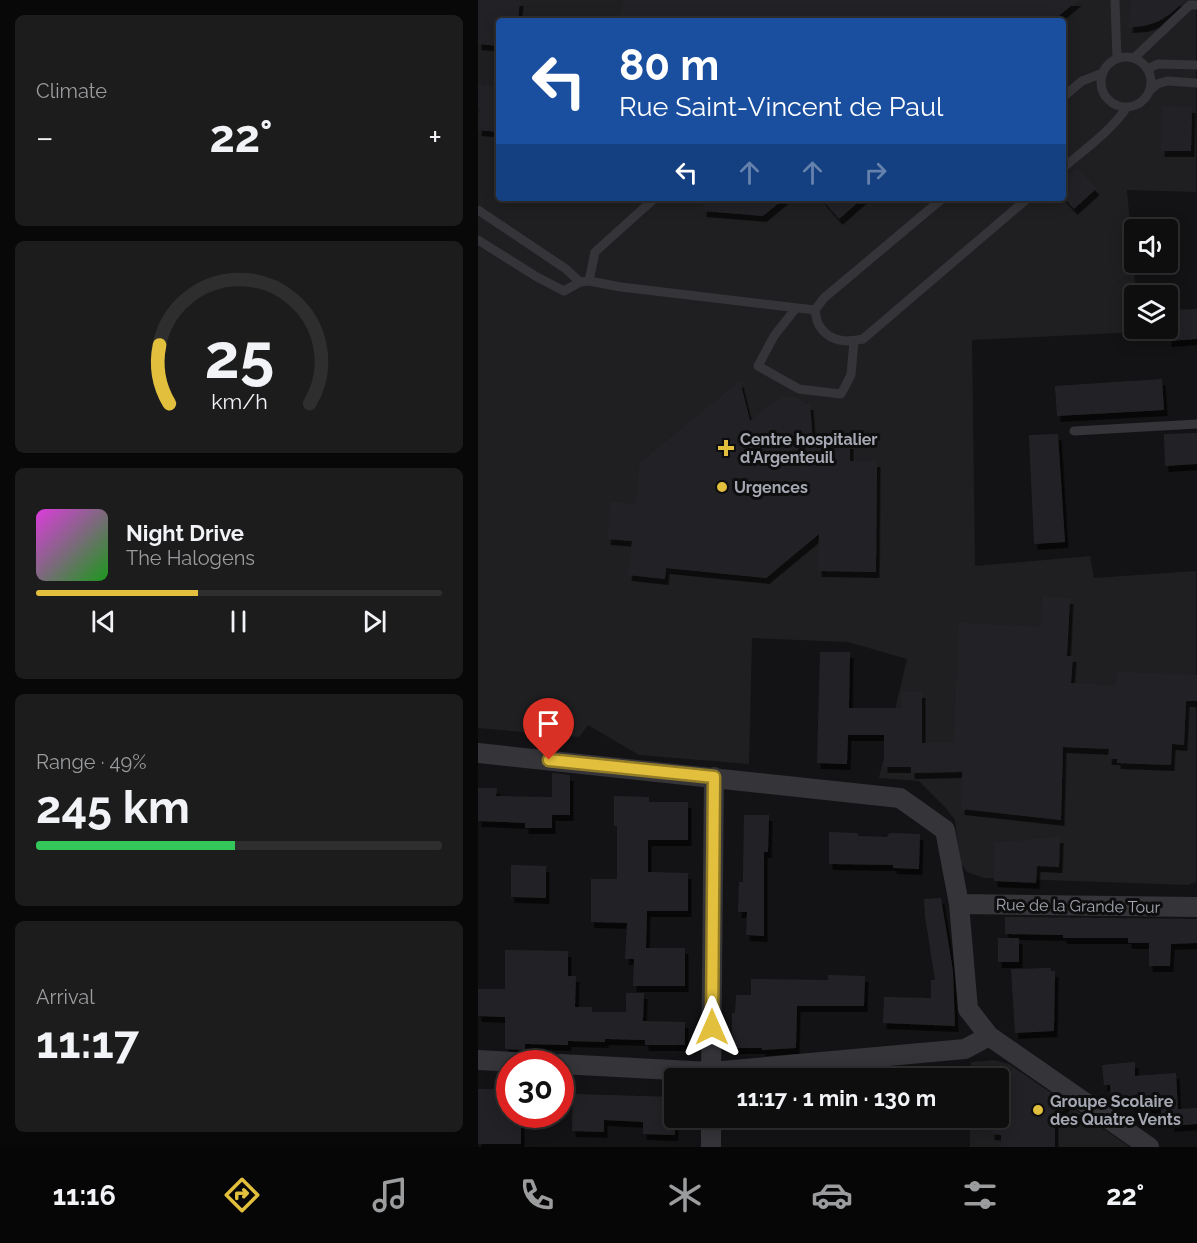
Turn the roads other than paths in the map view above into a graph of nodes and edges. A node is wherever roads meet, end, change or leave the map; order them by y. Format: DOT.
graph roads {
  1 [pos="1114,0"];
  2 [pos="1196,5"];
  3 [pos="1117,58"];
  4 [pos="1134,58"];
  5 [pos="1196,65"];
  6 [pos="1147,69"];
  7 [pos="1102,73"];
  8 [pos="1196,83"];
  9 [pos="1148,93"];
  10 [pos="1066,94"];
  11 [pos="1127,106"];
  12 [pos="1066,165"];
  13 [pos="652,201"];
  14 [pos="939,201"];
  15 [pos="1024,201"];
  16 [pos="478,210"];
  17 [pos="478,240"];
  18 [pos="584,281"];
  19 [pos="796,308"];
  20 [pos="815,310"];
  21 [pos="854,341"];
  22 [pos="1196,424"];
  23 [pos="1074,431"];
  24 [pos="478,753"];
  25 [pos="714,777"];
  26 [pos="959,904"];
  27 [pos="1196,907"];
  28 [pos="989,1036"];
  29 [pos="478,1060"];
  30 [pos="496,1061"];
  31 [pos="574,1065"];
  32 [pos="711,1068"];
  33 [pos="786,1068"];
  34 [pos="664,1072"];
  35 [pos="711,1128"];
  36 [pos="710,1147"];
  37 [pos="1149,1147"];
  1 -- 3 [label="lane"];
  2 -- 4 [label="lane"];
  3 -- 4 [label="lane"];
  3 -- 7 [label="lane"];
  4 -- 6 [label="lane"];
  5 -- 6 [label="lane"];
  6 -- 9 [label="lane"];
  7 -- 10 [label="lane"];
  7 -- 11 [label="lane"];
  8 -- 9 [label="lane"];
  9 -- 11 [label="lane"];
  11 -- 12 [label="lane"];
  13 -- 18 [label="lane"];
  14 -- 20 [label="lane"];
  15 -- 21 [label="lane"];
  16 -- 18 [label="lane"];
  17 -- 18 [label="lane"];
  18 -- 19 [label="lane"];
  19 -- 20 [label="lane"];
  19 -- 21 [label="lane"];
  20 -- 21 [label="lane"];
  22 -- 23 [label="lane"];
  24 -- 25 [label="street"];
  25 -- 26 [label="street"];
  25 -- 32 [label="street"];
  26 -- 27 [label="street, Rue de la Grande Tour"];
  26 -- 28 [label="street"];
  28 -- 33 [label="street"];
  28 -- 37 [label="street"];
  29 -- 30 [label="street"];
  31 -- 34 [label="street"];
  35 -- 36 [label="street"];
}
